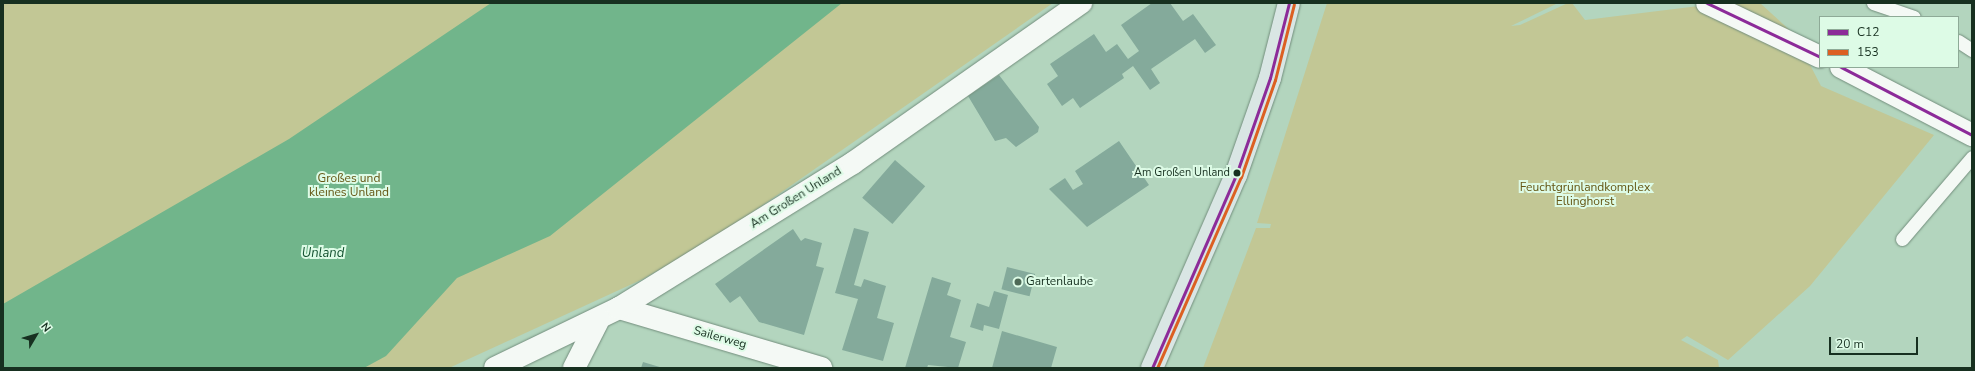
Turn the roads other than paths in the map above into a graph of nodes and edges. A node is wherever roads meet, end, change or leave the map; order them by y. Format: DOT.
graph roads {
  1 [pos="1081,3"];
  2 [pos="1289,3"];
  3 [pos="1873,3"];
  4 [pos="1715,5"];
  5 [pos="1911,16"];
  6 [pos="1959,41"];
  7 [pos="1972,50"];
  8 [pos="1819,57"];
  9 [pos="1843,68"];
  10 [pos="1972,135"];
  11 [pos="1972,157"];
  12 [pos="1902,240"];
  13 [pos="619,308"];
  14 [pos="599,319"];
  15 [pos="495,368"];
  16 [pos="574,368"];
  17 [pos="821,368"];
  18 [pos="1152,368"];
  1 -- 13 [label="street, Am Großen Unland"];
  2 -- 18 [label="main road"];
  3 -- 5 [label="lane"];
  4 -- 8 [label="street"];
  6 -- 7 [label="lane"];
  9 -- 10 [label="street"];
  11 -- 12 [label="lane"];
  13 -- 14 [label="street, Am Großen Unland"];
  13 -- 17 [label="street, Sailerweg"];
  14 -- 15 [label="street, Am Großen Unland"];
  14 -- 16 [label="street"];
}
